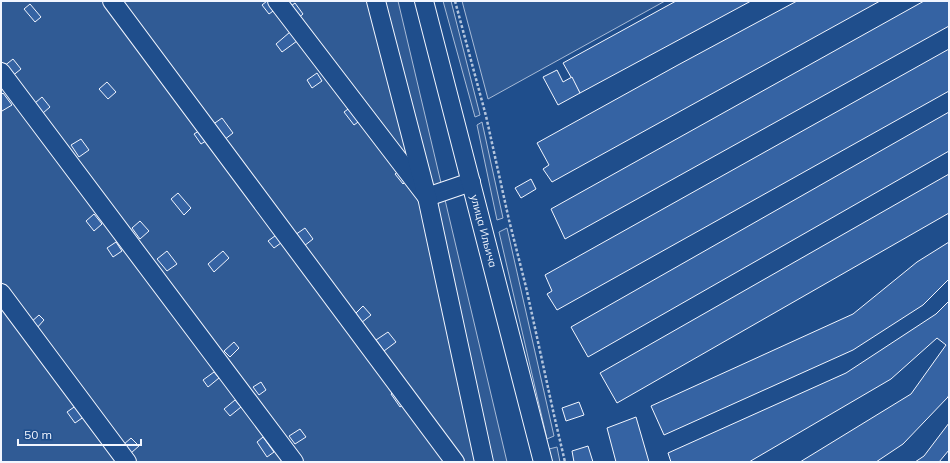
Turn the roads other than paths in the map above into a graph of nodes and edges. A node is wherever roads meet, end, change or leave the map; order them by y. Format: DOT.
graph roads {
  1 [pos="112,1"];
  2 [pos="277,1"];
  3 [pos="376,1"];
  4 [pos="424,1"];
  5 [pos="1,72"];
  6 [pos="471,182"];
  7 [pos="427,196"];
  8 [pos="1,293"];
  9 [pos="127,462"];
  10 [pos="294,462"];
  11 [pos="455,462"];
  12 [pos="484,462"];
  13 [pos="544,462"];
  1 -- 11 [label="street"];
  2 -- 7 [label="street"];
  3 -- 7 [label="street"];
  4 -- 6 [label="street, улица Ильича"];
  5 -- 10 [label="street"];
  6 -- 7 [label="street"];
  6 -- 13 [label="street, улица Ильича"];
  7 -- 12 [label="street"];
  8 -- 9 [label="street"];
}
